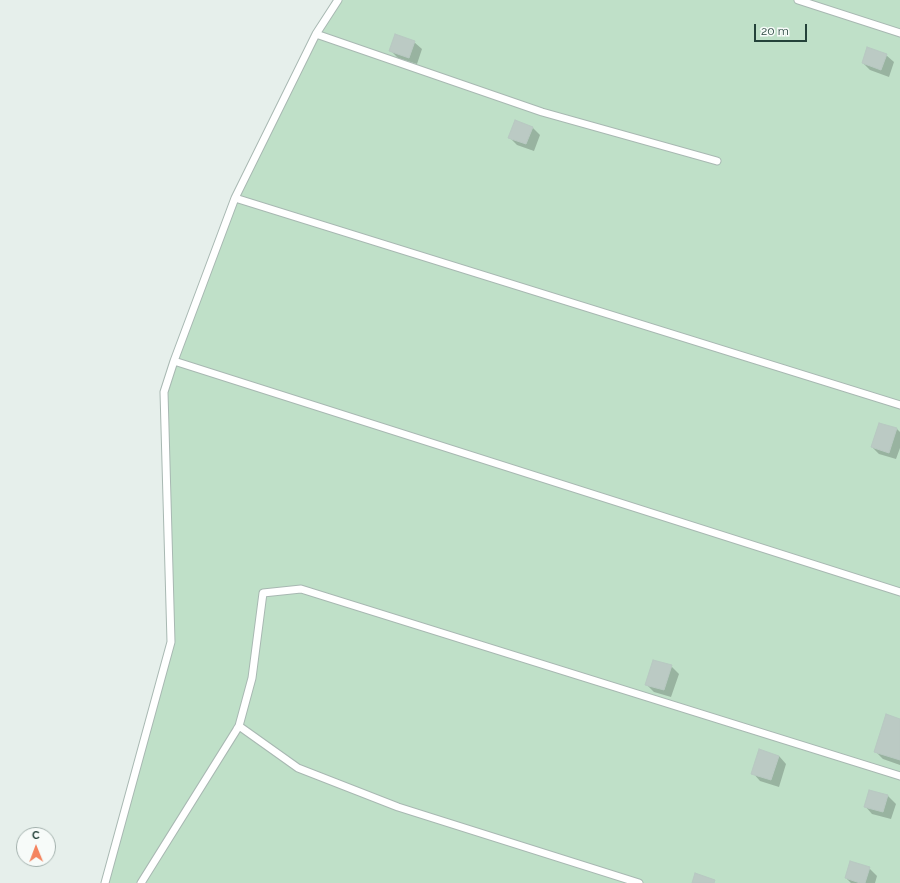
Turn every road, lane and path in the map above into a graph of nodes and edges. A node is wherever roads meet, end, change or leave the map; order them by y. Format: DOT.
graph roads {
  1 [pos="338,0"];
  2 [pos="798,0"];
  3 [pos="900,33"];
  4 [pos="316,34"];
  5 [pos="717,161"];
  6 [pos="234,198"];
  7 [pos="174,361"];
  8 [pos="900,406"];
  9 [pos="900,592"];
  10 [pos="239,726"];
  11 [pos="900,776"];
  12 [pos="106,882"];
  13 [pos="114,883"];
  14 [pos="141,883"];
  15 [pos="639,883"];
  1 -- 4 [label="lane"];
  2 -- 3 [label="lane"];
  4 -- 5 [label="lane"];
  4 -- 6 [label="lane"];
  6 -- 7 [label="lane"];
  6 -- 8 [label="lane"];
  7 -- 9 [label="lane"];
  7 -- 12 [label="lane"];
  10 -- 11 [label="lane"];
  10 -- 14 [label="lane"];
  10 -- 15 [label="lane"];
  12 -- 13 [label="lane"];
}
